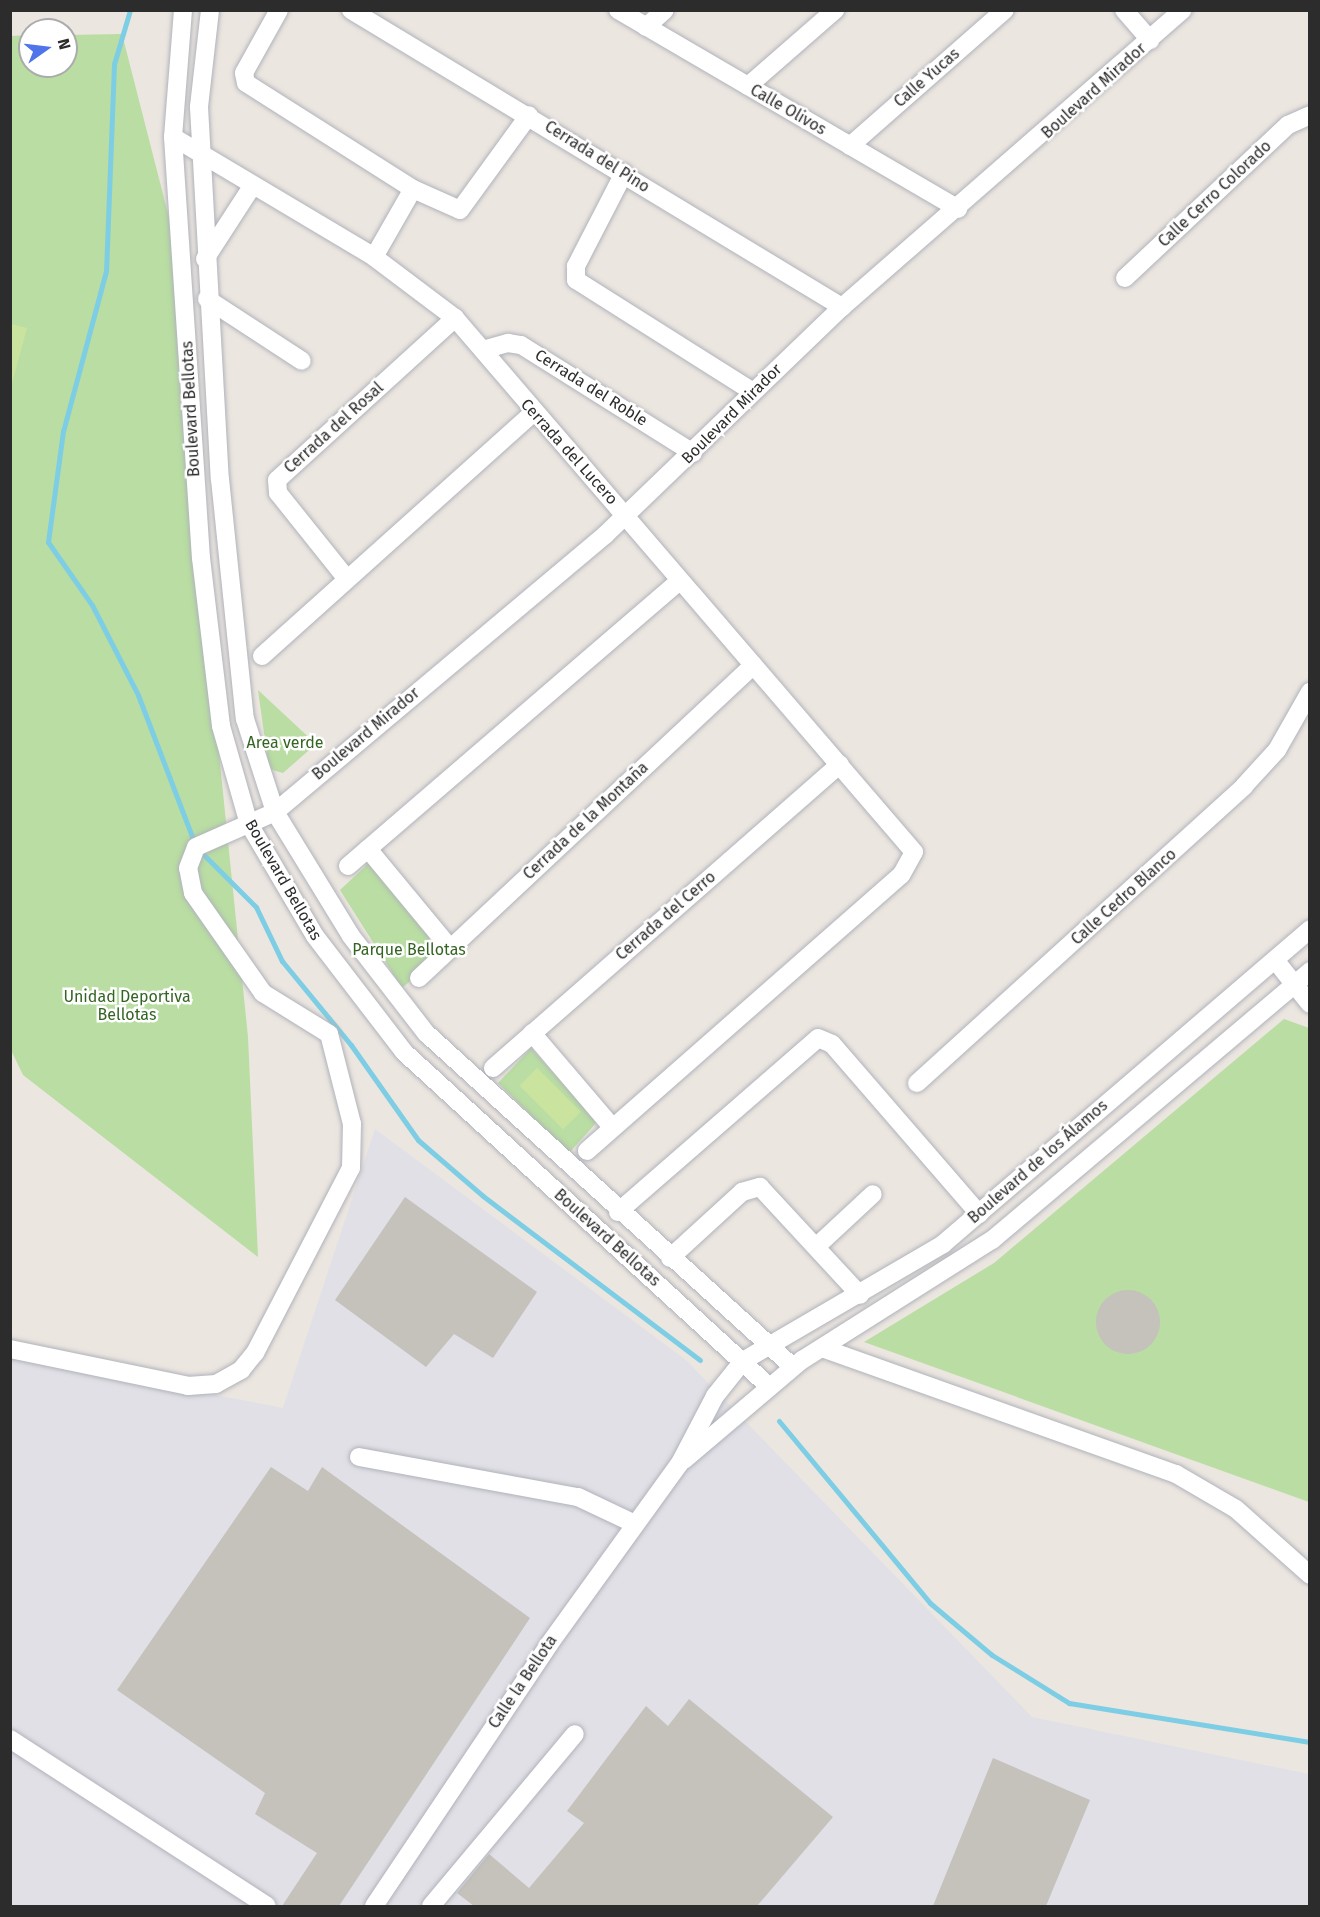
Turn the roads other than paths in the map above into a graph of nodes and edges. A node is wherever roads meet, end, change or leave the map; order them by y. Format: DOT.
graph roads {
  1 [pos="183,10"];
  2 [pos="210,10"];
  3 [pos="279,10"];
  4 [pos="351,10"];
  5 [pos="618,10"];
  6 [pos="665,10"];
  7 [pos="835,10"];
  8 [pos="1005,10"];
  9 [pos="1124,10"];
  10 [pos="1183,10"];
  11 [pos="646,27"];
  12 [pos="1150,40"];
  13 [pos="748,86"];
  14 [pos="529,115"];
  15 [pos="1310,115"];
  16 [pos="173,137"];
  17 [pos="850,146"];
  18 [pos="201,153"];
  19 [pos="624,173"];
  20 [pos="253,185"];
  21 [pos="413,189"];
  22 [pos="958,209"];
  23 [pos="374,257"];
  24 [pos="205,259"];
  25 [pos="1125,278"];
  26 [pos="207,299"];
  27 [pos="842,307"];
  28 [pos="455,318"];
  29 [pos="483,350"];
  30 [pos="302,361"];
  31 [pos="753,392"];
  32 [pos="532,414"];
  33 [pos="693,453"];
  34 [pos="220,478"];
  35 [pos="195,482"];
  36 [pos="627,517"];
  37 [pos="347,579"];
  38 [pos="678,582"];
  39 [pos="262,656"];
  40 [pos="753,665"];
  41 [pos="238,671"];
  42 [pos="216,688"];
  43 [pos="1310,692"];
  44 [pos="840,764"];
  45 [pos="274,812"];
  46 [pos="249,824"];
  47 [pos="368,849"];
  48 [pos="348,866"];
  49 [pos="1307,939"];
  50 [pos="449,947"];
  51 [pos="1275,960"];
  52 [pos="1310,971"];
  53 [pos="419,978"];
  54 [pos="1294,984"];
  55 [pos="397,1000"];
  56 [pos="1310,1004"];
  57 [pos="376,1021"];
  58 [pos="532,1033"];
  59 [pos="493,1068"];
  60 [pos="478,1083"];
  61 [pos="917,1083"];
  62 [pos="459,1104"];
  63 [pos="612,1127"];
  64 [pos="587,1151"];
  65 [pos="570,1169"];
  66 [pos="552,1188"];
  67 [pos="873,1194"];
  68 [pos="618,1212"];
  69 [pos="979,1214"];
  70 [pos="817,1246"];
  71 [pos="670,1258"];
  72 [pos="860,1295"];
  73 [pos="768,1342"];
  74 [pos="822,1348"];
  75 [pos="10,1349"];
  76 [pos="743,1361"];
  77 [pos="793,1367"];
  78 [pos="769,1386"];
  79 [pos="359,1457"];
  80 [pos="680,1463"];
  81 [pos="633,1523"];
  82 [pos="1310,1575"];
  83 [pos="575,1734"];
  84 [pos="10,1739"];
  85 [pos="267,1906"];
  86 [pos="374,1906"];
  87 [pos="430,1906"];
  1 -- 16 [label="street, Boulevard Bellotas"];
  2 -- 18 [label="street, Boulevard Bellotas"];
  3 -- 21 [label="street"];
  4 -- 14 [label="street, Cerrada del Pino"];
  5 -- 11 [label="street, Calle Olivos"];
  6 -- 11 [label="street"];
  7 -- 13 [label="street"];
  8 -- 17 [label="street, Calle Yucas"];
  9 -- 12 [label="street"];
  10 -- 12 [label="street, Boulevard Mirador"];
  11 -- 13 [label="street, Calle Olivos"];
  12 -- 22 [label="street, Boulevard Mirador"];
  13 -- 17 [label="street, Calle Olivos"];
  14 -- 19 [label="street, Cerrada del Pino"];
  14 -- 21 [label="street"];
  15 -- 25 [label="street, Calle Cerro Colorado"];
  16 -- 18 [label="street, Cerrada del Lucero"];
  16 -- 35 [label="street, Boulevard Bellotas"];
  17 -- 22 [label="street, Calle Olivos"];
  18 -- 20 [label="street, Cerrada del Lucero"];
  18 -- 24 [label="street, Boulevard Bellotas"];
  19 -- 27 [label="street, Cerrada del Pino"];
  19 -- 31 [label="street"];
  20 -- 23 [label="street, Cerrada del Lucero"];
  20 -- 24 [label="street"];
  21 -- 23 [label="street"];
  22 -- 27 [label="street, Boulevard Mirador"];
  23 -- 28 [label="street, Cerrada del Lucero"];
  24 -- 26 [label="street, Boulevard Bellotas"];
  26 -- 30 [label="street"];
  26 -- 34 [label="street, Boulevard Bellotas"];
  27 -- 31 [label="street, Boulevard Mirador"];
  28 -- 29 [label="street, Cerrada del Lucero"];
  28 -- 37 [label="street, Cerrada del Rosal"];
  29 -- 32 [label="street, Cerrada del Lucero"];
  29 -- 33 [label="street, Cerrada del Roble"];
  31 -- 33 [label="street, Boulevard Mirador"];
  32 -- 36 [label="street, Cerrada del Lucero"];
  32 -- 37 [label="street"];
  33 -- 36 [label="street, Boulevard Mirador"];
  34 -- 35 [label="street"];
  34 -- 41 [label="street, Boulevard Bellotas"];
  35 -- 42 [label="street, Boulevard Bellotas"];
  36 -- 38 [label="street, Cerrada del Lucero"];
  36 -- 45 [label="street, Boulevard Mirador"];
  37 -- 39 [label="street"];
  38 -- 40 [label="street, Cerrada del Lucero"];
  38 -- 47 [label="street"];
  40 -- 44 [label="street, Cerrada del Lucero"];
  40 -- 50 [label="street, Cerrada de la Montaña"];
  41 -- 42 [label="street"];
  41 -- 45 [label="street, Boulevard Bellotas"];
  42 -- 46 [label="street, Boulevard Bellotas"];
  43 -- 61 [label="street, Calle Cedro Blanco"];
  44 -- 58 [label="street, Cerrada del Cerro"];
  44 -- 63 [label="street, Cerrada del Lucero"];
  45 -- 46 [label="street, Boulevard Mirador"];
  45 -- 55 [label="street, Boulevard Bellotas"];
  46 -- 57 [label="street, Boulevard Bellotas"];
  46 -- 75 [label="street, Boulevard Mirador"];
  47 -- 48 [label="street"];
  47 -- 50 [label="street"];
  49 -- 51 [label="street, Boulevard de los Álamos"];
  50 -- 53 [label="street, Cerrada de la Montaña"];
  51 -- 54 [label="street"];
  51 -- 69 [label="street, Boulevard de los Álamos"];
  52 -- 54 [label="street, Boulevard de los Álamos"];
  54 -- 56 [label="street"];
  54 -- 74 [label="street, Boulevard de los Álamos"];
  55 -- 57 [label="street"];
  55 -- 60 [label="street, Boulevard Bellotas"];
  57 -- 62 [label="street, Boulevard Bellotas"];
  58 -- 59 [label="street, Cerrada del Cerro"];
  58 -- 63 [label="street"];
  60 -- 62 [label="street"];
  60 -- 65 [label="street, Boulevard Bellotas"];
  62 -- 66 [label="street, Boulevard Bellotas"];
  63 -- 64 [label="street"];
  65 -- 66 [label="street"];
  65 -- 68 [label="street, Boulevard Bellotas"];
  66 -- 76 [label="street, Boulevard Bellotas"];
  67 -- 70 [label="street"];
  68 -- 69 [label="street"];
  68 -- 71 [label="street, Boulevard Bellotas"];
  69 -- 72 [label="street, Boulevard de los Álamos"];
  70 -- 71 [label="street"];
  70 -- 72 [label="street"];
  71 -- 73 [label="street, Boulevard Bellotas"];
  72 -- 73 [label="street, Boulevard de los Álamos"];
  73 -- 76 [label="street, Boulevard de los Álamos"];
  73 -- 77 [label="street, Boulevard Bellotas"];
  74 -- 77 [label="street, Boulevard de los Álamos"];
  74 -- 82 [label="street"];
  76 -- 78 [label="street, Boulevard Bellotas"];
  76 -- 80 [label="street, Calle la Bellota"];
  77 -- 78 [label="street, Boulevard de los Álamos"];
  78 -- 80 [label="street, Calle la Bellota"];
  79 -- 81 [label="street"];
  80 -- 81 [label="street, Calle la Bellota"];
  81 -- 86 [label="street, Calle la Bellota"];
  83 -- 87 [label="street"];
  84 -- 85 [label="street"];
}
